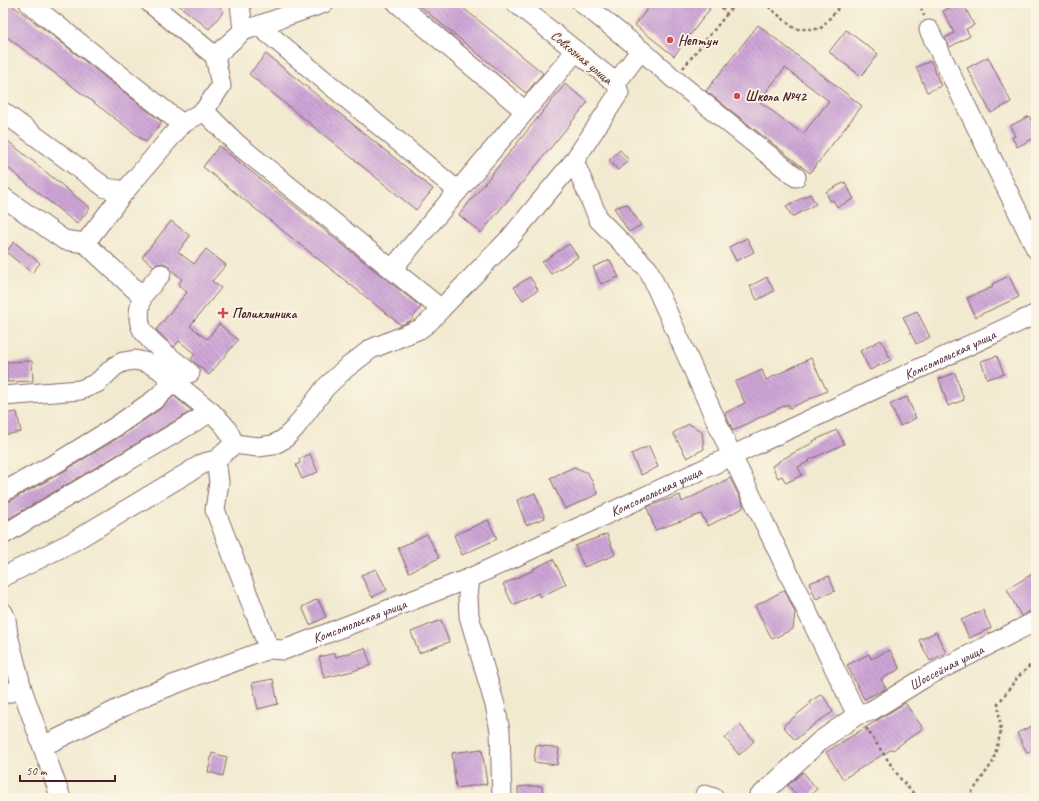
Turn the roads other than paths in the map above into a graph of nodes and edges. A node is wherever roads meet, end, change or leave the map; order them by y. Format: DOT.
graph roads {
  1 [pos="29,3"];
  2 [pos="150,3"];
  3 [pos="240,3"];
  4 [pos="324,3"];
  5 [pos="397,3"];
  6 [pos="582,3"];
  7 [pos="517,4"];
  8 [pos="251,28"];
  9 [pos="929,30"];
  10 [pos="641,50"];
  11 [pos="576,51"];
  12 [pos="215,56"];
  13 [pos="616,83"];
  14 [pos="204,111"];
  15 [pos="525,111"];
  16 [pos="3,112"];
  17 [pos="182,124"];
  18 [pos="574,161"];
  19 [pos="796,177"];
  20 [pos="125,191"];
  21 [pos="458,191"];
  22 [pos="3,197"];
  23 [pos="85,243"];
  24 [pos="1036,249"];
  25 [pos="392,269"];
  26 [pos="161,274"];
  27 [pos="142,296"];
  28 [pos="441,309"];
  29 [pos="1036,314"];
  30 [pos="190,373"];
  31 [pos="174,382"];
  32 [pos="3,396"];
  33 [pos="212,412"];
  34 [pos="234,444"];
  35 [pos="732,456"];
  36 [pos="216,460"];
  37 [pos="3,492"];
  38 [pos="3,535"];
  39 [pos="3,577"];
  40 [pos="470,578"];
  41 [pos="3,612"];
  42 [pos="1036,621"];
  43 [pos="269,649"];
  44 [pos="22,689"];
  45 [pos="3,694"];
  46 [pos="857,715"];
  47 [pos="43,746"];
  48 [pos="61,798"];
  49 [pos="502,798"];
  50 [pos="758,798"];
  1 -- 17 [label="street"];
  2 -- 12 [label="street"];
  3 -- 8 [label="street"];
  4 -- 8 [label="street"];
  5 -- 15 [label="street"];
  6 -- 10 [label="street"];
  7 -- 11 [label="street, Совхозная улица"];
  8 -- 12 [label="street"];
  8 -- 21 [label="street"];
  9 -- 24 [label="street"];
  10 -- 13 [label="street"];
  10 -- 19 [label="street"];
  11 -- 13 [label="street, Совхозная улица"];
  11 -- 15 [label="street"];
  12 -- 14 [label="street"];
  13 -- 18 [label="street, Совхозная улица"];
  14 -- 17 [label="street"];
  14 -- 25 [label="street"];
  15 -- 21 [label="street"];
  16 -- 20 [label="street"];
  17 -- 20 [label="street"];
  18 -- 28 [label="street"];
  18 -- 35 [label="street"];
  20 -- 23 [label="street"];
  21 -- 25 [label="street"];
  22 -- 23 [label="street"];
  23 -- 27 [label="street"];
  25 -- 28 [label="street"];
  26 -- 27 [label="street"];
  27 -- 30 [label="street"];
  28 -- 34 [label="street"];
  29 -- 35 [label="street, Комсомольская улица"];
  31 -- 32 [label="street"];
  31 -- 33 [label="street"];
  31 -- 37 [label="street"];
  33 -- 34 [label="street"];
  33 -- 38 [label="street"];
  34 -- 36 [label="street"];
  35 -- 40 [label="street, Комсомольская улица"];
  35 -- 46 [label="street"];
  36 -- 39 [label="street"];
  36 -- 43 [label="street"];
  40 -- 43 [label="street, Комсомольская улица"];
  40 -- 49 [label="street"];
  41 -- 44 [label="street"];
  42 -- 46 [label="street, Шоссейная улица"];
  43 -- 47 [label="street, Комсомольская улица"];
  44 -- 45 [label="street"];
  44 -- 47 [label="street"];
  46 -- 50 [label="street, Шоссейная улица"];
  47 -- 48 [label="street"];
}
